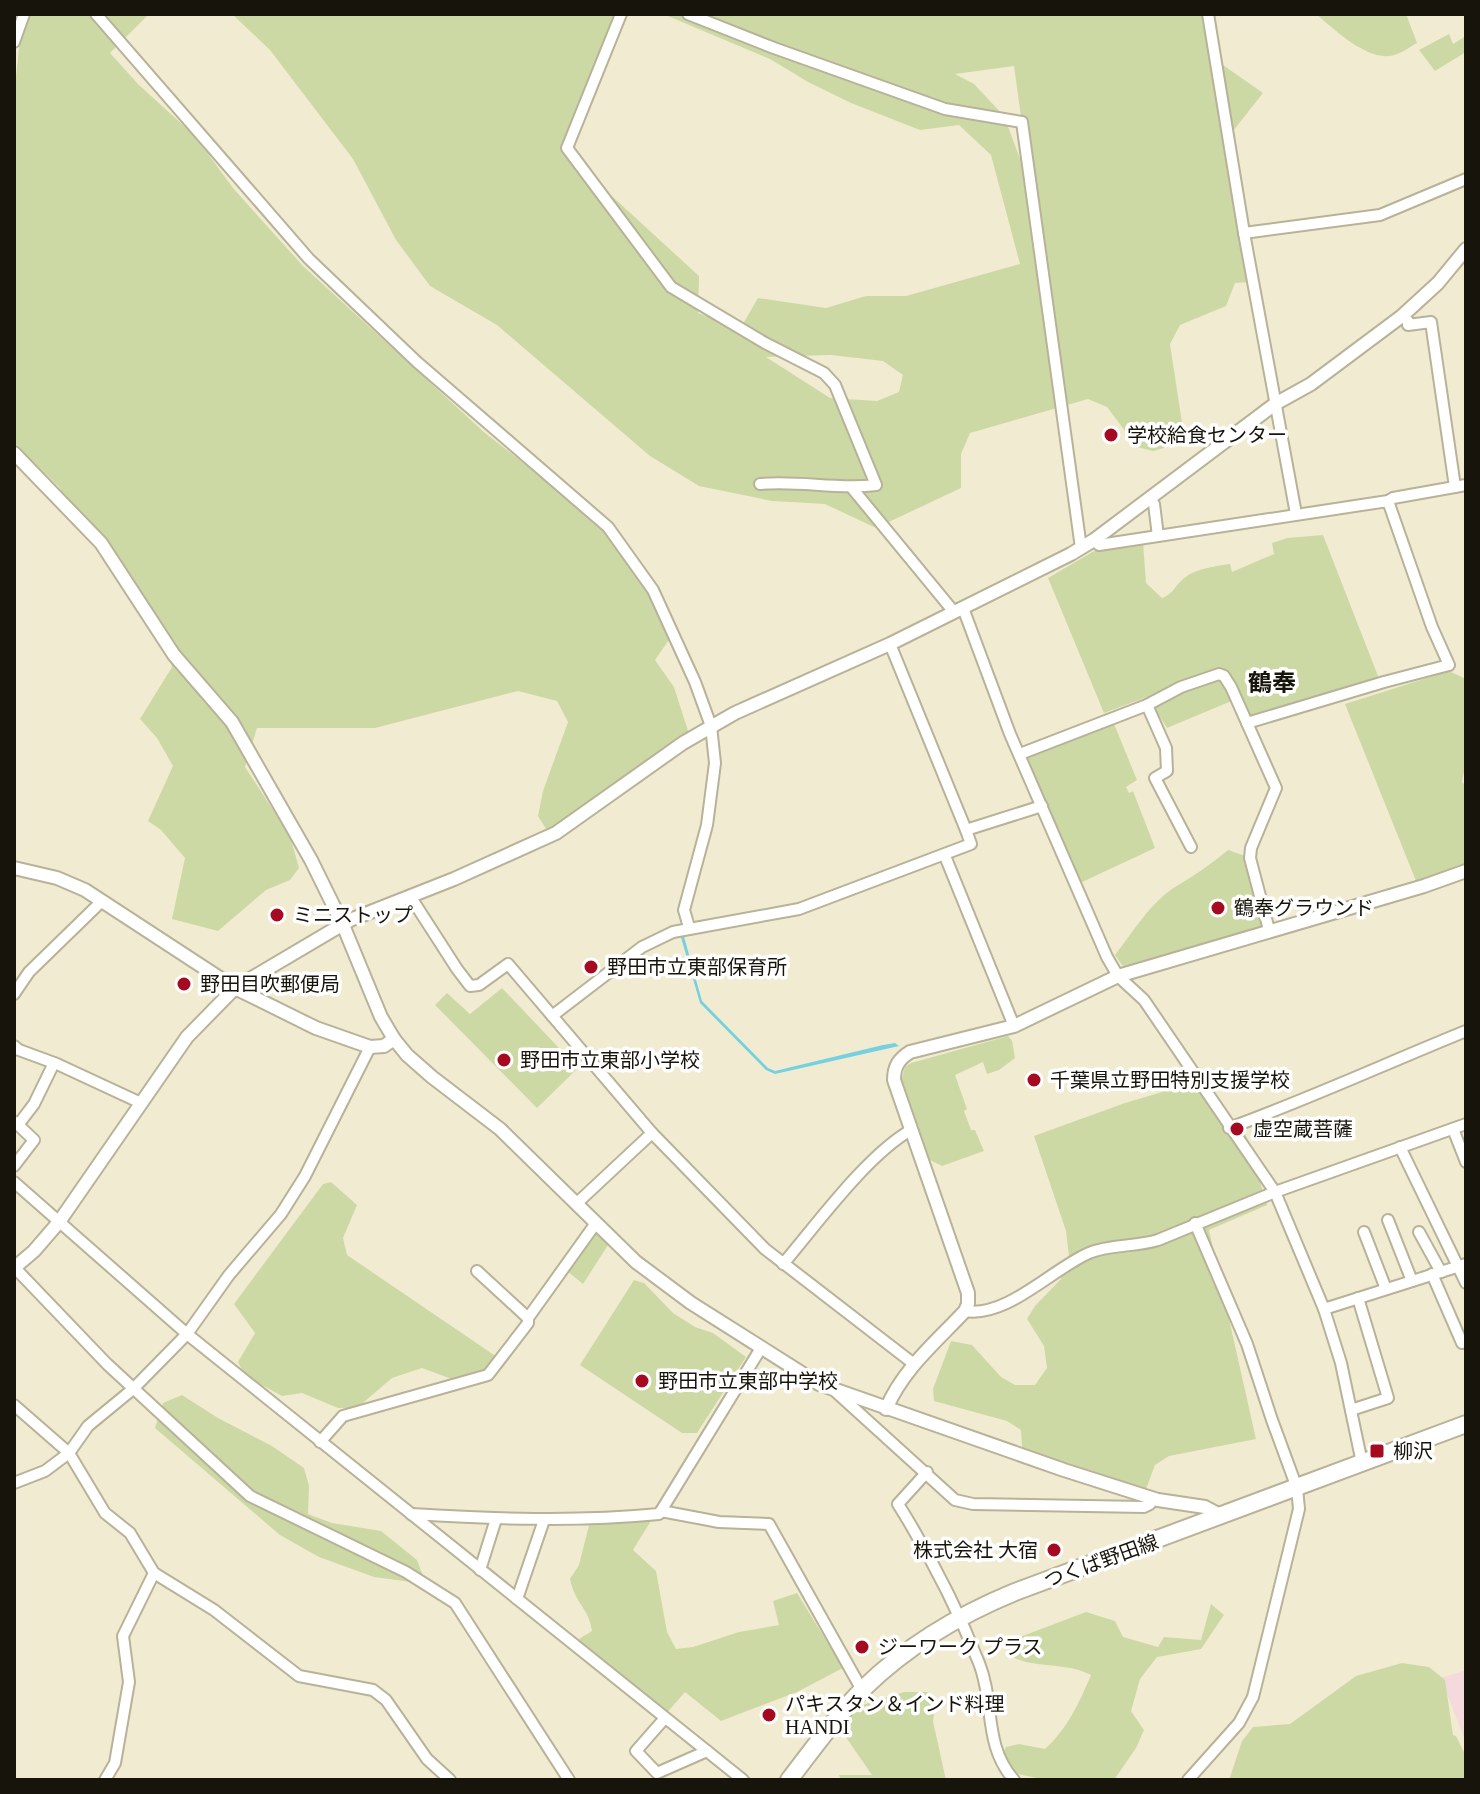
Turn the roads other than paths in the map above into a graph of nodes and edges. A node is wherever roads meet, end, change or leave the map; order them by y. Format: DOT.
graph roads {
  1 [pos="24,14"];
  2 [pos="96,14"];
  3 [pos="621,14"];
  4 [pos="688,14"];
  5 [pos="1208,14"];
  6 [pos="14,42"];
  7 [pos="1466,179"];
  8 [pos="1244,233"];
  9 [pos="1466,249"];
  10 [pos="1402,316"];
  11 [pos="1275,404"];
  12 [pos="14,453"];
  13 [pos="760,484"];
  14 [pos="1460,486"];
  15 [pos="852,488"];
  16 [pos="1150,499"];
  17 [pos="1388,501"];
  18 [pos="1296,514"];
  19 [pos="1158,536"];
  20 [pos="1094,540"];
  21 [pos="1081,548"];
  22 [pos="958,610"];
  23 [pos="890,644"];
  24 [pos="1147,705"];
  25 [pos="1247,723"];
  26 [pos="711,726"];
  27 [pos="1020,754"];
  28 [pos="1042,806"];
  29 [pos="966,830"];
  30 [pos="1191,847"];
  31 [pos="945,856"];
  32 [pos="14,868"];
  33 [pos="1466,871"];
  34 [pos="410,896"];
  35 [pos="102,901"];
  36 [pos="343,925"];
  37 [pos="689,927"];
  38 [pos="1269,930"];
  39 [pos="1118,976"];
  40 [pos="235,988"];
  41 [pos="14,994"];
  42 [pos="552,1016"];
  43 [pos="1014,1026"];
  44 [pos="1466,1031"];
  45 [pos="394,1039"];
  46 [pos="14,1046"];
  47 [pos="370,1047"];
  48 [pos="54,1063"];
  49 [pos="141,1103"];
  50 [pos="16,1123"];
  51 [pos="1466,1124"];
  52 [pos="1229,1128"];
  53 [pos="1453,1129"];
  54 [pos="911,1130"];
  55 [pos="652,1133"];
  56 [pos="1400,1147"];
  57 [pos="1466,1162"];
  58 [pos="14,1166"];
  59 [pos="17,1190"];
  60 [pos="1275,1192"];
  61 [pos="576,1204"];
  62 [pos="1388,1220"];
  63 [pos="59,1222"];
  64 [pos="596,1223"];
  65 [pos="1195,1223"];
  66 [pos="1364,1232"];
  67 [pos="1419,1232"];
  68 [pos="783,1264"];
  69 [pos="1462,1265"];
  70 [pos="14,1268"];
  71 [pos="477,1271"];
  72 [pos="1437,1273"];
  73 [pos="1412,1281"];
  74 [pos="1466,1283"];
  75 [pos="1386,1289"];
  76 [pos="1358,1298"];
  77 [pos="1324,1309"];
  78 [pos="965,1311"];
  79 [pos="528,1318"];
  80 [pos="187,1334"];
  81 [pos="1466,1341"];
  82 [pos="761,1348"];
  83 [pos="914,1364"];
  84 [pos="133,1389"];
  85 [pos="836,1392"];
  86 [pos="14,1405"];
  87 [pos="886,1409"];
  88 [pos="1351,1410"];
  89 [pos="1466,1424"];
  90 [pos="320,1442"];
  91 [pos="69,1453"];
  92 [pos="1362,1463"];
  93 [pos="927,1472"];
  94 [pos="14,1483"];
  95 [pos="1297,1488"];
  96 [pos="1154,1499"];
  97 [pos="661,1511"];
  98 [pos="409,1514"];
  99 [pos="1222,1516"];
  100 [pos="496,1519"];
  101 [pos="544,1520"];
  102 [pos="480,1570"];
  103 [pos="154,1573"];
  104 [pos="517,1599"];
  105 [pos="957,1618"];
  106 [pos="862,1690"];
  107 [pos="665,1718"];
  108 [pos="707,1751"];
  109 [pos="740,1779"];
  110 [pos="105,1780"];
  111 [pos="450,1780"];
  112 [pos="569,1780"];
  113 [pos="789,1780"];
  114 [pos="1014,1780"];
  115 [pos="1188,1780"];
  1 -- 6 [label="street"];
  2 -- 26 [label="street"];
  3 -- 15 [label="street"];
  4 -- 21 [label="street"];
  5 -- 8 [label="street"];
  7 -- 8 [label="street"];
  8 -- 11 [label="street"];
  9 -- 10 [label="street"];
  10 -- 11 [label="street"];
  10 -- 14 [label="street"];
  11 -- 16 [label="street"];
  11 -- 18 [label="street"];
  12 -- 36 [label="street"];
  13 -- 15 [label="street"];
  14 -- 17 [label="street"];
  15 -- 22 [label="street"];
  16 -- 19 [label="street"];
  16 -- 20 [label="street"];
  17 -- 18 [label="street"];
  17 -- 25 [label="street"];
  18 -- 19 [label="street"];
  19 -- 20 [label="street"];
  20 -- 21 [label="street"];
  21 -- 22 [label="street"];
  22 -- 23 [label="street"];
  22 -- 27 [label="street"];
  23 -- 26 [label="street"];
  23 -- 29 [label="street"];
  24 -- 25 [label="street"];
  24 -- 27 [label="street"];
  24 -- 30 [label="street"];
  25 -- 38 [label="street"];
  26 -- 34 [label="street"];
  26 -- 37 [label="street"];
  27 -- 28 [label="street"];
  28 -- 29 [label="street"];
  28 -- 39 [label="street"];
  29 -- 31 [label="street"];
  31 -- 37 [label="street"];
  31 -- 43 [label="street"];
  32 -- 35 [label="street"];
  33 -- 38 [label="street"];
  34 -- 36 [label="street"];
  34 -- 42 [label="street"];
  35 -- 40 [label="street"];
  35 -- 41 [label="street"];
  36 -- 40 [label="street"];
  36 -- 45 [label="street"];
  37 -- 42 [label="street"];
  38 -- 39 [label="street"];
  39 -- 43 [label="street"];
  39 -- 52 [label="street"];
  40 -- 47 [label="street"];
  40 -- 49 [label="street"];
  42 -- 55 [label="street"];
  43 -- 54 [label="street"];
  44 -- 52 [label="street"];
  45 -- 47 [label="street"];
  45 -- 61 [label="street"];
  46 -- 48 [label="street"];
  47 -- 80 [label="street"];
  48 -- 49 [label="street"];
  48 -- 50 [label="street"];
  49 -- 63 [label="street"];
  50 -- 58 [label="street"];
  51 -- 53 [label="street"];
  52 -- 60 [label="street"];
  53 -- 56 [label="street"];
  53 -- 57 [label="street"];
  54 -- 68 [label="street"];
  54 -- 78 [label="street"];
  55 -- 61 [label="street"];
  55 -- 68 [label="street"];
  56 -- 60 [label="street"];
  56 -- 69 [label="street"];
  59 -- 63 [label="street"];
  60 -- 65 [label="street"];
  60 -- 77 [label="street"];
  61 -- 64 [label="street"];
  62 -- 73 [label="street"];
  63 -- 70 [label="street"];
  63 -- 80 [label="street"];
  64 -- 79 [label="street"];
  64 -- 82 [label="street"];
  65 -- 78 [label="street"];
  65 -- 95 [label="street"];
  66 -- 75 [label="street"];
  67 -- 72 [label="street"];
  68 -- 83 [label="street"];
  69 -- 72 [label="street"];
  69 -- 74 [label="street"];
  70 -- 84 [label="street"];
  71 -- 79 [label="street"];
  72 -- 73 [label="street"];
  72 -- 81 [label="street"];
  73 -- 75 [label="street"];
  75 -- 76 [label="street"];
  76 -- 77 [label="street"];
  76 -- 88 [label="street"];
  77 -- 88 [label="street"];
  78 -- 83 [label="street"];
  79 -- 90 [label="street"];
  80 -- 84 [label="street"];
  80 -- 90 [label="street"];
  82 -- 85 [label="street"];
  82 -- 97 [label="street"];
  83 -- 87 [label="street"];
  84 -- 91 [label="street"];
  84 -- 112 [label="street"];
  85 -- 87 [label="street"];
  85 -- 93 [label="street"];
  86 -- 91 [label="street"];
  87 -- 96 [label="street"];
  88 -- 92 [label="street"];
  89 -- 92 [label="main road, つくば野田線"];
  90 -- 98 [label="street"];
  91 -- 94 [label="street"];
  91 -- 103 [label="street"];
  92 -- 95 [label="main road, つくば野田線"];
  93 -- 96 [label="street"];
  93 -- 105 [label="street"];
  95 -- 99 [label="main road, つくば野田線"];
  95 -- 115 [label="street"];
  96 -- 99 [label="street"];
  97 -- 101 [label="street"];
  97 -- 106 [label="street"];
  98 -- 100 [label="street"];
  98 -- 102 [label="street"];
  99 -- 105 [label="main road, つくば野田線"];
  100 -- 101 [label="street"];
  100 -- 102 [label="street"];
  101 -- 104 [label="street"];
  102 -- 104 [label="street"];
  103 -- 110 [label="street"];
  103 -- 111 [label="street"];
  104 -- 107 [label="street"];
  105 -- 106 [label="main road, つくば野田線"];
  105 -- 114 [label="street"];
  106 -- 113 [label="main road, つくば野田線"];
  107 -- 108 [label="street"];
  107 -- 108 [label="street"];
  108 -- 109 [label="street"];
}
